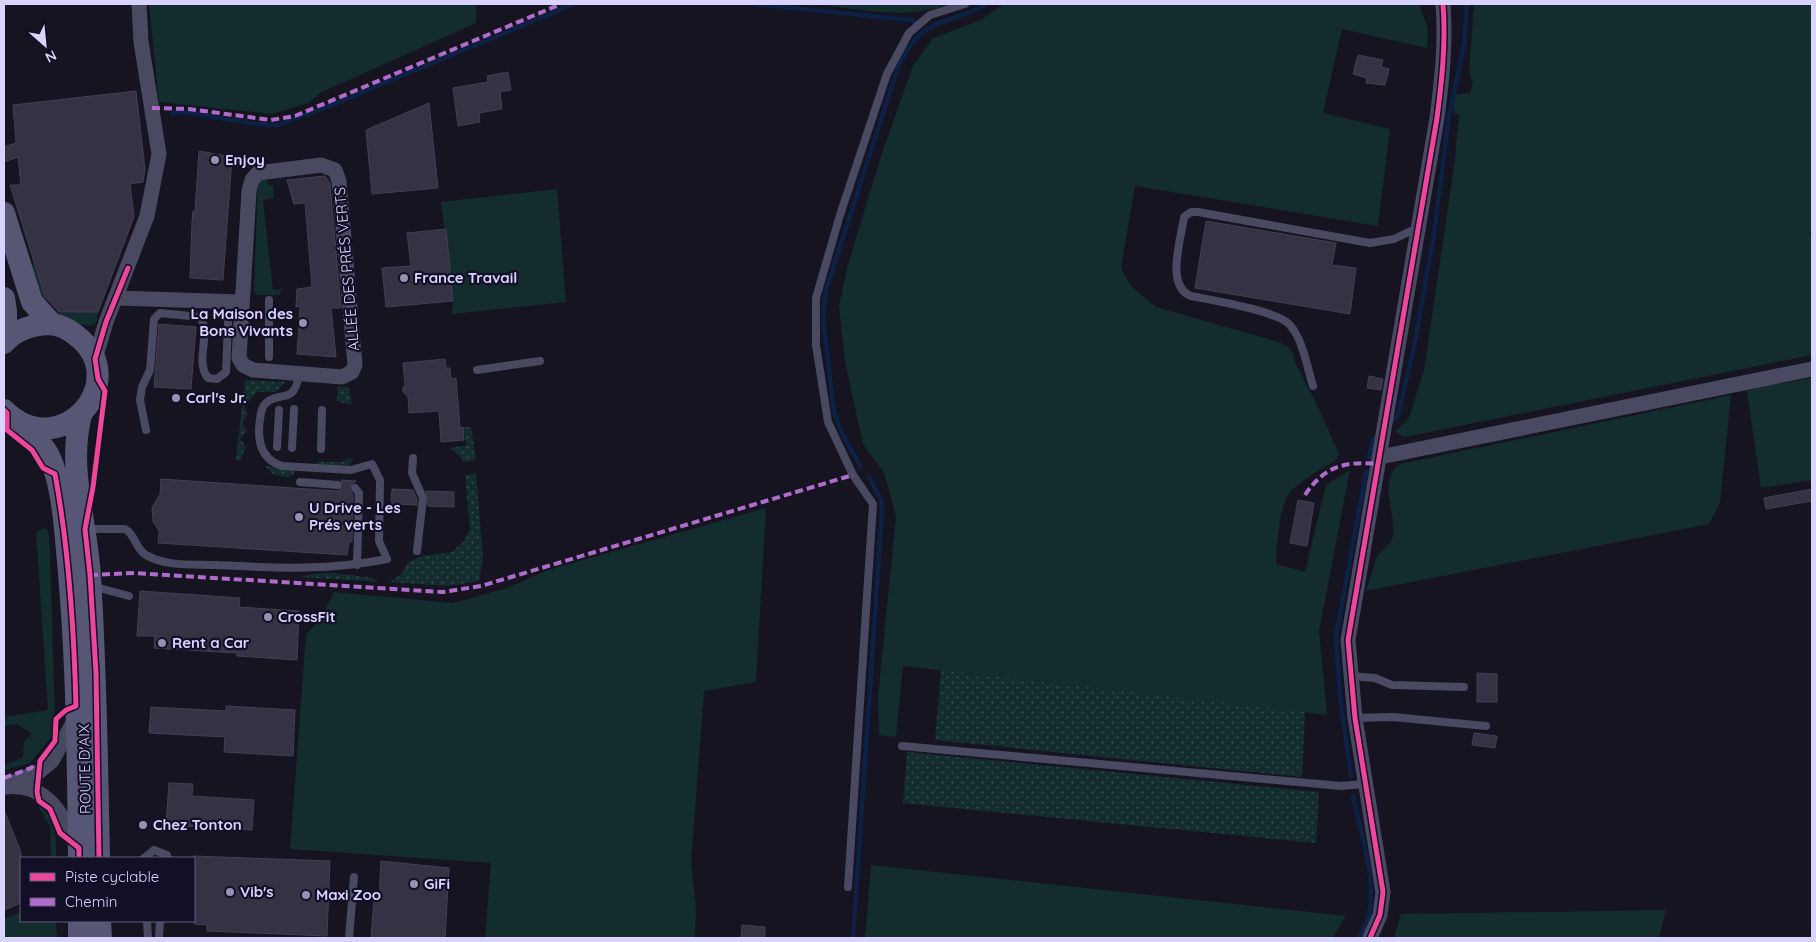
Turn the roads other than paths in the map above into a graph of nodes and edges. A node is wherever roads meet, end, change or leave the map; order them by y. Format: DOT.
graph roads {
  1 [pos="139,4"];
  2 [pos="965,4"];
  3 [pos="1443,4"];
  4 [pos="4,213"];
  5 [pos="1418,228"];
  6 [pos="4,298"];
  7 [pos="116,298"];
  8 [pos="269,300"];
  9 [pos="235,302"];
  10 [pos="52,324"];
  11 [pos="5,342"];
  12 [pos="268,357"];
  13 [pos="95,359"];
  14 [pos="540,361"];
  15 [pos="1812,369"];
  16 [pos="477,370"];
  17 [pos="299,374"];
  18 [pos="1314,386"];
  19 [pos="294,408"];
  20 [pos="4,410"];
  21 [pos="279,410"];
  22 [pos="322,410"];
  23 [pos="81,415"];
  24 [pos="27,427"];
  25 [pos="146,430"];
  26 [pos="277,447"];
  27 [pos="292,448"];
  28 [pos="321,449"];
  29 [pos="1380,457"];
  30 [pos="413,458"];
  31 [pos="300,482"];
  32 [pos="338,486"];
  33 [pos="355,488"];
  34 [pos="85,530"];
  35 [pos="417,552"];
  36 [pos="68,560"];
  37 [pos="357,565"];
  38 [pos="91,586"];
  39 [pos="129,596"];
  40 [pos="65,644"];
  41 [pos="1350,676"];
  42 [pos="1464,687"];
  43 [pos="69,718"];
  44 [pos="1355,718"];
  45 [pos="1486,726"];
  46 [pos="902,746"];
  47 [pos="67,753"];
  48 [pos="1364,784"];
  49 [pos="4,787"];
  50 [pos="67,806"];
  51 [pos="67,823"];
  52 [pos="75,853"];
  53 [pos="99,857"];
  54 [pos="145,857"];
  55 [pos="168,857"];
  56 [pos="354,877"];
  57 [pos="848,887"];
  58 [pos="70,922"];
  59 [pos="79,922"];
  60 [pos="100,922"];
  61 [pos="148,922"];
  62 [pos="160,922"];
  63 [pos="70,938"];
  64 [pos="79,938"];
  65 [pos="101,938"];
  66 [pos="148,938"];
  67 [pos="159,938"];
  68 [pos="349,938"];
  69 [pos="1370,938"];
  1 -- 7 [label="street"];
  2 -- 57 [label="lane"];
  3 -- 5 [label="street"];
  4 -- 10 [label="main road"];
  5 -- 18 [label="lane"];
  5 -- 29 [label="street"];
  6 -- 11 [label="main road"];
  7 -- 9 [label="street"];
  7 -- 13 [label="street"];
  8 -- 12 [label="lane"];
  9 -- 17 [label="street, ALLÉE DES PRÉS VERTS"];
  9 -- 17 [label="street, ALLÉE DES PRÉS VERTS"];
  9 -- 25 [label="lane"];
  10 -- 11 [label="main road"];
  10 -- 13 [label="main road"];
  13 -- 23 [label="main road"];
  14 -- 16 [label="lane"];
  15 -- 29 [label="street"];
  17 -- 37 [label="lane"];
  19 -- 27 [label="lane"];
  20 -- 24 [label="main road"];
  21 -- 26 [label="lane"];
  22 -- 28 [label="lane"];
  23 -- 24 [label="main road"];
  23 -- 34 [label="main road, ROUTE D'AIX"];
  24 -- 36 [label="main road, ROUTE D'AIX"];
  29 -- 41 [label="street"];
  30 -- 35 [label="lane"];
  31 -- 32 [label="lane"];
  33 -- 37 [label="lane"];
  34 -- 37 [label="lane"];
  34 -- 38 [label="main road, ROUTE D'AIX"];
  36 -- 40 [label="lane"];
  36 -- 43 [label="main road, ROUTE D'AIX"];
  38 -- 39 [label="lane"];
  38 -- 53 [label="main road, ROUTE D'AIX"];
  41 -- 42 [label="lane"];
  41 -- 44 [label="street"];
  43 -- 47 [label="lane"];
  43 -- 49 [label="street"];
  43 -- 52 [label="main road, ROUTE D'AIX"];
  44 -- 45 [label="lane"];
  44 -- 48 [label="street"];
  46 -- 48 [label="lane"];
  48 -- 69 [label="street"];
  49 -- 51 [label="street"];
  50 -- 51 [label="lane"];
  51 -- 52 [label="street"];
  54 -- 55 [label="lane"];
  56 -- 68 [label="lane"];
  58 -- 63 [label="lane"];
  59 -- 64 [label="main road"];
  60 -- 65 [label="main road"];
  61 -- 66 [label="lane"];
  62 -- 67 [label="lane"];
}
